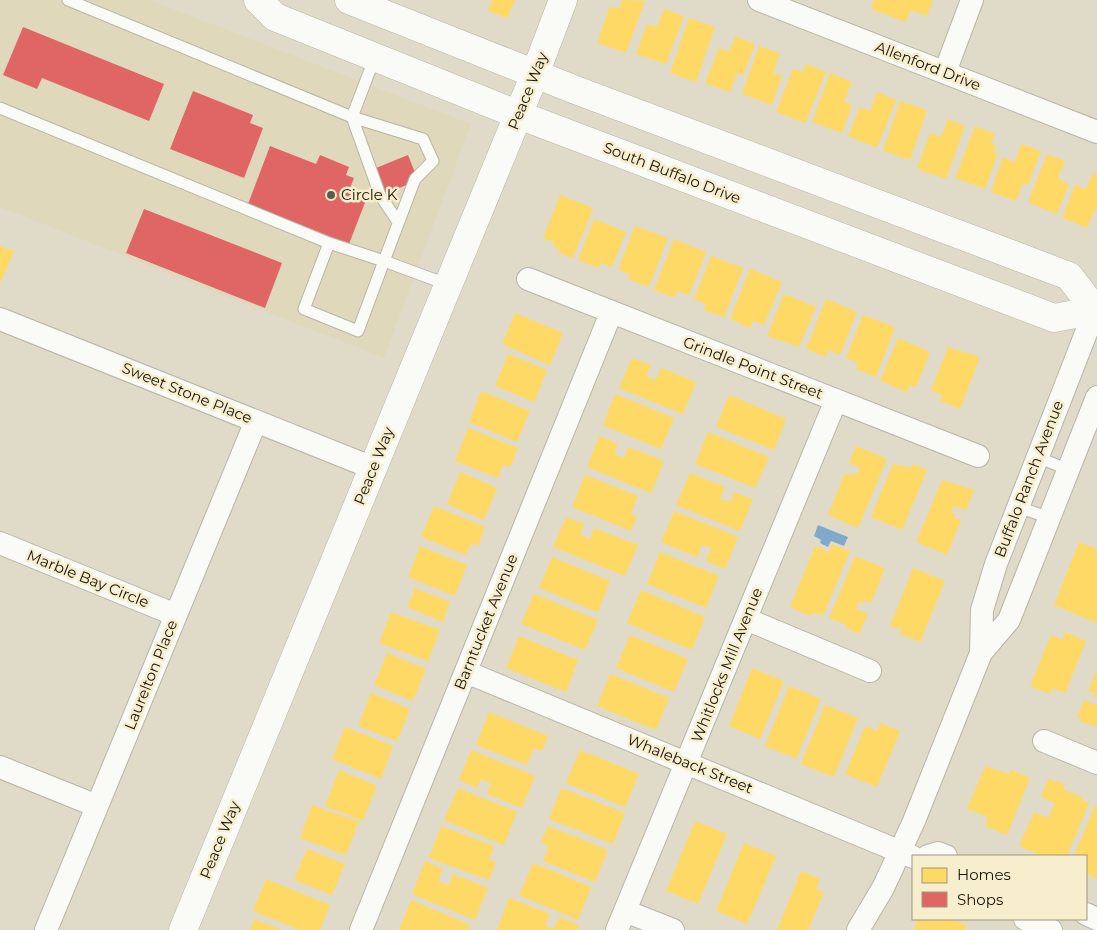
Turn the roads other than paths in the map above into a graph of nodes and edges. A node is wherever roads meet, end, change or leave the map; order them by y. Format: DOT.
graph roads {
  1 [pos="68,0"];
  2 [pos="258,0"];
  3 [pos="349,0"];
  4 [pos="563,0"];
  5 [pos="760,0"];
  6 [pos="972,0"];
  7 [pos="376,56"];
  8 [pos="945,72"];
  9 [pos="535,74"];
  10 [pos="0,108"];
  11 [pos="519,115"];
  12 [pos="352,117"];
  13 [pos="1097,132"];
  14 [pos="398,222"];
  15 [pos="329,243"];
  16 [pos="384,261"];
  17 [pos="528,279"];
  18 [pos="449,285"];
  19 [pos="1096,310"];
  20 [pos="611,313"];
  21 [pos="0,320"];
  22 [pos="1097,398"];
  23 [pos="836,400"];
  24 [pos="256,421"];
  25 [pos="978,456"];
  26 [pos="1037,457"];
  27 [pos="373,468"];
  28 [pos="1070,470"];
  29 [pos="1018,507"];
  30 [pos="1050,518"];
  31 [pos="0,544"];
  32 [pos="176,615"];
  33 [pos="746,619"];
  34 [pos="981,653"];
  35 [pos="870,671"];
  36 [pos="466,672"];
  37 [pos="1044,741"];
  38 [pos="1097,762"];
  39 [pos="687,763"];
  40 [pos="0,766"];
  41 [pos="97,806"];
  42 [pos="907,854"];
  43 [pos="931,855"];
  44 [pos="943,855"];
  45 [pos="621,920"];
  46 [pos="1027,920"];
  47 [pos="46,930"];
  48 [pos="183,930"];
  49 [pos="361,930"];
  50 [pos="673,930"];
  51 [pos="858,930"];
  52 [pos="1052,930"];
  1 -- 12 [label="lane"];
  2 -- 7 [label="main road, South Buffalo Drive"];
  3 -- 9 [label="main road"];
  4 -- 9 [label="main road, Peace Way"];
  5 -- 8 [label="street, Allenford Drive"];
  6 -- 8 [label="street"];
  7 -- 11 [label="main road, South Buffalo Drive"];
  7 -- 12 [label="lane"];
  8 -- 13 [label="street, Allenford Drive"];
  9 -- 11 [label="main road, Peace Way"];
  9 -- 19 [label="main road"];
  10 -- 15 [label="lane"];
  11 -- 18 [label="main road, Peace Way"];
  11 -- 19 [label="main road, South Buffalo Drive"];
  12 -- 14 [label="lane"];
  12 -- 14 [label="lane"];
  14 -- 16 [label="lane"];
  15 -- 16 [label="lane"];
  15 -- 16 [label="lane"];
  16 -- 18 [label="lane"];
  17 -- 20 [label="street, Grindle Point Street"];
  18 -- 27 [label="main road, Peace Way"];
  19 -- 26 [label="street, Buffalo Ranch Avenue"];
  20 -- 23 [label="street, Grindle Point Street"];
  20 -- 36 [label="street, Barntucket Avenue"];
  21 -- 24 [label="street, Sweet Stone Place"];
  22 -- 28 [label="street, Buffalo Ranch Avenue"];
  23 -- 25 [label="street, Grindle Point Street"];
  23 -- 33 [label="street, Whitlocks Mill Avenue"];
  24 -- 27 [label="street, Sweet Stone Place"];
  24 -- 32 [label="street, Laurelton Place"];
  26 -- 28 [label="lane"];
  26 -- 29 [label="street, Buffalo Ranch Avenue"];
  27 -- 48 [label="main road, Peace Way"];
  28 -- 30 [label="street, Buffalo Ranch Avenue"];
  29 -- 30 [label="lane"];
  29 -- 34 [label="street, Buffalo Ranch Avenue"];
  30 -- 34 [label="street, Buffalo Ranch Avenue"];
  31 -- 32 [label="street, Marble Bay Circle"];
  32 -- 41 [label="street, Laurelton Place"];
  33 -- 35 [label="street"];
  33 -- 39 [label="street, Whitlocks Mill Avenue"];
  34 -- 42 [label="street, Buffalo Ranch Avenue"];
  36 -- 39 [label="street, Whaleback Street"];
  36 -- 49 [label="street, Barntucket Avenue"];
  37 -- 38 [label="street"];
  39 -- 42 [label="street, Whaleback Street"];
  39 -- 45 [label="street, Whitlocks Mill Avenue"];
  40 -- 41 [label="street"];
  41 -- 47 [label="street, Laurelton Place"];
  42 -- 51 [label="street, Buffalo Ranch Avenue"];
  43 -- 44 [label="street"];
  45 -- 50 [label="street"];
  46 -- 52 [label="street"];
}
